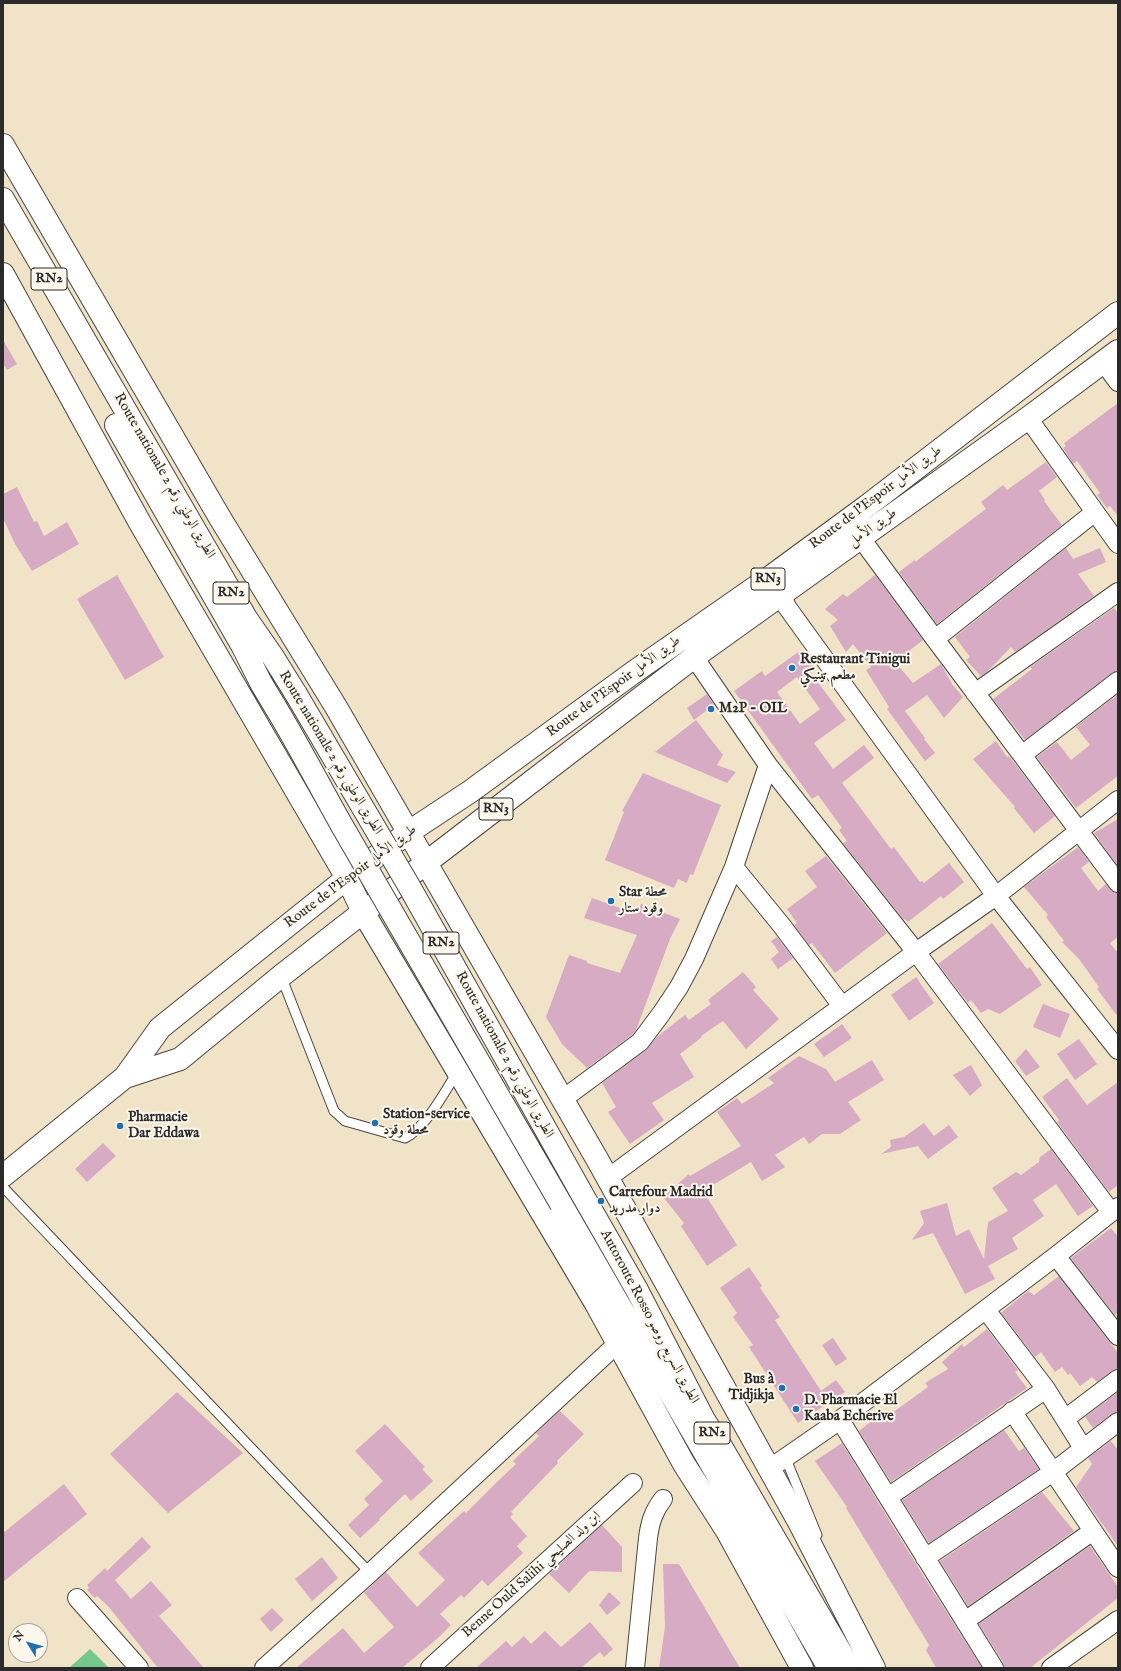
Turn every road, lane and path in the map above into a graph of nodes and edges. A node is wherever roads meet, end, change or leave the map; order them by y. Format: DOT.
graph roads {
  1 [pos="3,145"];
  2 [pos="3,198"];
  3 [pos="3,228"];
  4 [pos="3,274"];
  5 [pos="1118,313"];
  6 [pos="1111,357"];
  7 [pos="90,363"];
  8 [pos="1118,382"];
  9 [pos="1028,418"];
  10 [pos="1095,512"];
  11 [pos="860,537"];
  12 [pos="1118,544"];
  13 [pos="1118,592"];
  14 [pos="781,594"];
  15 [pos="935,640"];
  16 [pos="694,657"];
  17 [pos="1118,681"];
  18 [pos="975,693"];
  19 [pos="628,706"];
  20 [pos="1022,755"];
  21 [pos="768,765"];
  22 [pos="1118,800"];
  23 [pos="1078,831"];
  24 [pos="409,832"];
  25 [pos="426,862"];
  26 [pos="734,867"];
  27 [pos="347,878"];
  28 [pos="1118,883"];
  29 [pos="996,896"];
  30 [pos="363,912"];
  31 [pos="916,952"];
  32 [pos="281,976"];
  33 [pos="842,1006"];
  34 [pos="1118,1050"];
  35 [pos="458,1071"];
  36 [pos="125,1077"];
  37 [pos="563,1099"];
  38 [pos="3,1176"];
  39 [pos="608,1178"];
  40 [pos="3,1187"];
  41 [pos="582,1194"];
  42 [pos="561,1204"];
  43 [pos="1114,1210"];
  44 [pos="1056,1256"];
  45 [pos="986,1310"];
  46 [pos="1115,1328"];
  47 [pos="618,1343"];
  48 [pos="1118,1379"];
  49 [pos="1046,1389"];
  50 [pos="1012,1411"];
  51 [pos="1065,1419"];
  52 [pos="840,1420"];
  53 [pos="1118,1422"];
  54 [pos="1083,1448"];
  55 [pos="777,1464"];
  56 [pos="1053,1472"];
  57 [pos="633,1483"];
  58 [pos="888,1497"];
  59 [pos="662,1499"];
  60 [pos="1092,1530"];
  61 [pos="926,1558"];
  62 [pos="1118,1568"];
  63 [pos="370,1573"];
  64 [pos="77,1598"];
  65 [pos="1118,1620"];
  66 [pos="965,1621"];
  67 [pos="631,1665"];
  68 [pos="139,1668"];
  69 [pos="264,1668"];
  70 [pos="430,1668"];
  71 [pos="802,1668"];
  72 [pos="829,1668"];
  73 [pos="850,1668"];
  74 [pos="874,1668"];
  75 [pos="884,1668"];
  76 [pos="994,1668"];
  77 [pos="1051,1668"];
  1 -- 24 [label="main road"];
  2 -- 7 [label="main road, RN2"];
  3 -- 7 [label="main road, RN2"];
  4 -- 27 [label="main road"];
  5 -- 24 [label="main road, Route de l’Espoir طريق الأمل / RN3"];
  6 -- 8 [label="street"];
  6 -- 9 [label="main road, طريق الأمل / RN3"];
  7 -- 41 [label="main road, Route nationale الطريق الوطني رقم 2 / RN2, bridge"];
  7 -- 42 [label="main road, Route nationale الطريق الوطني رقم 2 / RN2, bridge"];
  9 -- 10 [label="street"];
  9 -- 11 [label="main road, طريق الأمل / RN3"];
  10 -- 12 [label="street"];
  10 -- 15 [label="street"];
  11 -- 14 [label="main road, طريق الأمل / RN3"];
  11 -- 15 [label="street"];
  13 -- 18 [label="street"];
  14 -- 16 [label="main road, طريق الأمل / RN3"];
  14 -- 29 [label="street"];
  15 -- 18 [label="street"];
  16 -- 19 [label="main road, طريق الأمل / RN3"];
  16 -- 21 [label="street"];
  17 -- 20 [label="street"];
  18 -- 20 [label="street"];
  19 -- 25 [label="main road, Route de l’Espoir طريق الأمل / RN3"];
  20 -- 23 [label="street"];
  21 -- 26 [label="street"];
  21 -- 31 [label="street"];
  22 -- 23 [label="street"];
  23 -- 28 [label="street"];
  23 -- 29 [label="street"];
  24 -- 25 [label="main road"];
  24 -- 27 [label="main road, Route de l’Espoir طريق الأمل / RN3"];
  25 -- 30 [label="main road, Route de l’Espoir طريق الأمل / RN3"];
  25 -- 37 [label="main road"];
  26 -- 33 [label="street"];
  26 -- 37 [label="street"];
  27 -- 30 [label="main road"];
  27 -- 36 [label="main road, Route de l’Espoir طريق الأمل / RN3"];
  29 -- 31 [label="street"];
  29 -- 34 [label="street"];
  30 -- 32 [label="main road, Route de l’Espoir طريق الأمل / RN3"];
  30 -- 35 [label="main road"];
  31 -- 33 [label="street"];
  31 -- 43 [label="street"];
  32 -- 35 [label="lane"];
  32 -- 36 [label="main road, Route de l’Espoir طريق الأمل / RN3"];
  33 -- 39 [label="street"];
  35 -- 47 [label="main road"];
  36 -- 38 [label="main road, Route de l’Espoir طريق الأمل / RN3"];
  37 -- 39 [label="main road"];
  39 -- 55 [label="main road"];
  40 -- 63 [label="lane"];
  41 -- 73 [label="main road, Autoroute Rosso الطريق السريع روصو / RN2"];
  42 -- 72 [label="main road, Autoroute Rosso الطريق السريع روصو / RN2"];
  43 -- 44 [label="street"];
  44 -- 45 [label="street"];
  44 -- 46 [label="street"];
  45 -- 49 [label="street"];
  45 -- 52 [label="street"];
  47 -- 63 [label="street"];
  47 -- 71 [label="main road"];
  48 -- 51 [label="street"];
  49 -- 50 [label="street"];
  49 -- 51 [label="street"];
  50 -- 56 [label="street"];
  50 -- 58 [label="street"];
  51 -- 54 [label="street"];
  52 -- 55 [label="street"];
  52 -- 58 [label="street"];
  53 -- 54 [label="street"];
  54 -- 56 [label="street"];
  55 -- 74 [label="main road"];
  55 -- 75 [label="lane"];
  56 -- 60 [label="street"];
  56 -- 61 [label="street"];
  57 -- 70 [label="street, Benne Ould Salihi ابن ولد الصليحي"];
  58 -- 61 [label="street"];
  59 -- 67 [label="street"];
  60 -- 62 [label="street"];
  60 -- 66 [label="street"];
  61 -- 66 [label="street"];
  63 -- 69 [label="street"];
  64 -- 68 [label="street"];
  65 -- 77 [label="street"];
  66 -- 76 [label="street"];
}
